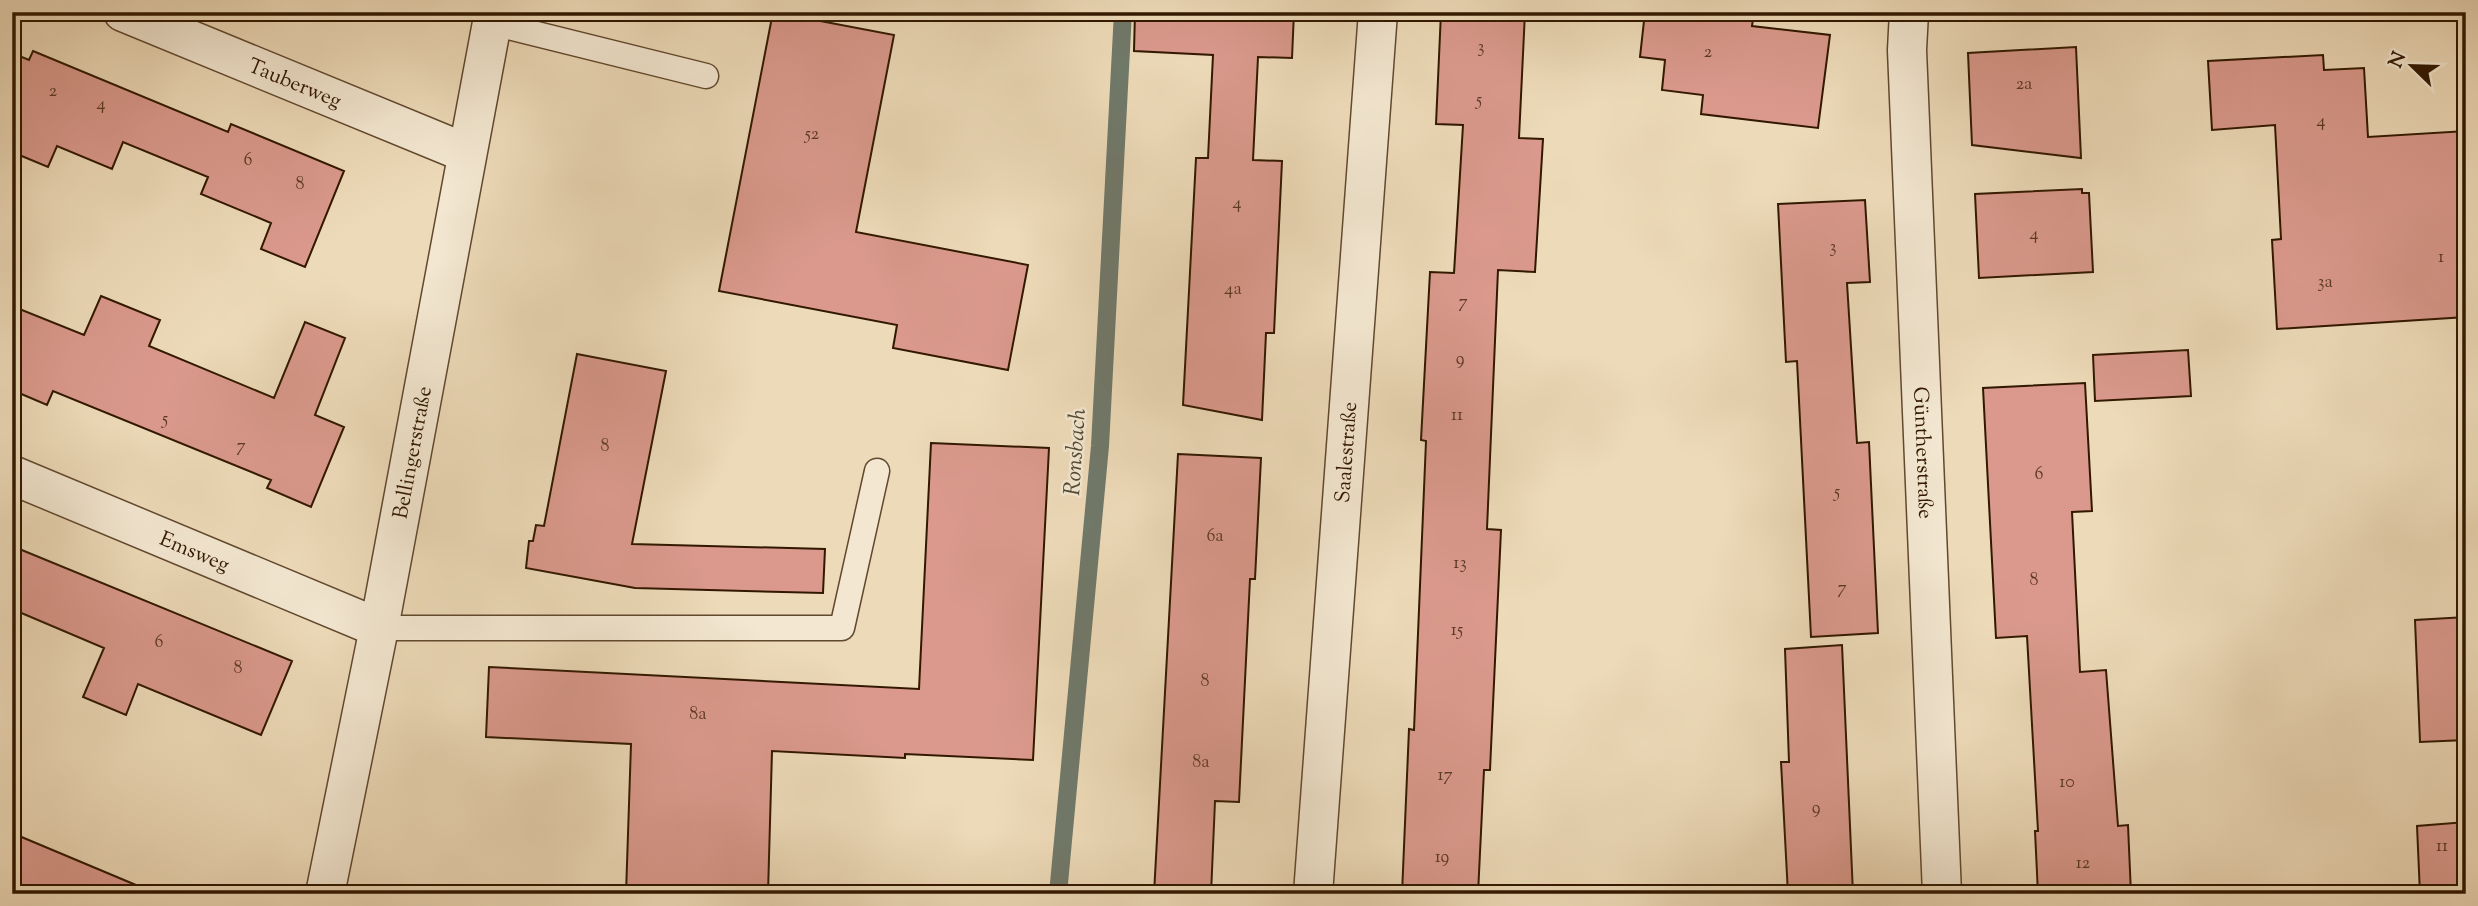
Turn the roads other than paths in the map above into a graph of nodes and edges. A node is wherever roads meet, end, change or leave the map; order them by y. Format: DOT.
graph roads {
  1 [pos="123,12"];
  2 [pos="1378,12"];
  3 [pos="1909,12"];
  4 [pos="493,18"];
  5 [pos="706,76"];
  6 [pos="466,153"];
  7 [pos="877,471"];
  8 [pos="12,475"];
  9 [pos="379,628"];
  10 [pos="325,894"];
  11 [pos="1313,894"];
  12 [pos="1942,894"];
  1 -- 6 [label="street, Tauberweg"];
  2 -- 11 [label="street, Saalestraße"];
  3 -- 12 [label="street, Güntherstraße"];
  4 -- 5 [label="lane"];
  4 -- 6 [label="street, Bellingerstraße"];
  6 -- 9 [label="street, Bellingerstraße"];
  7 -- 9 [label="lane"];
  8 -- 9 [label="street, Emsweg"];
  9 -- 10 [label="street, Bellingerstraße"];
}
